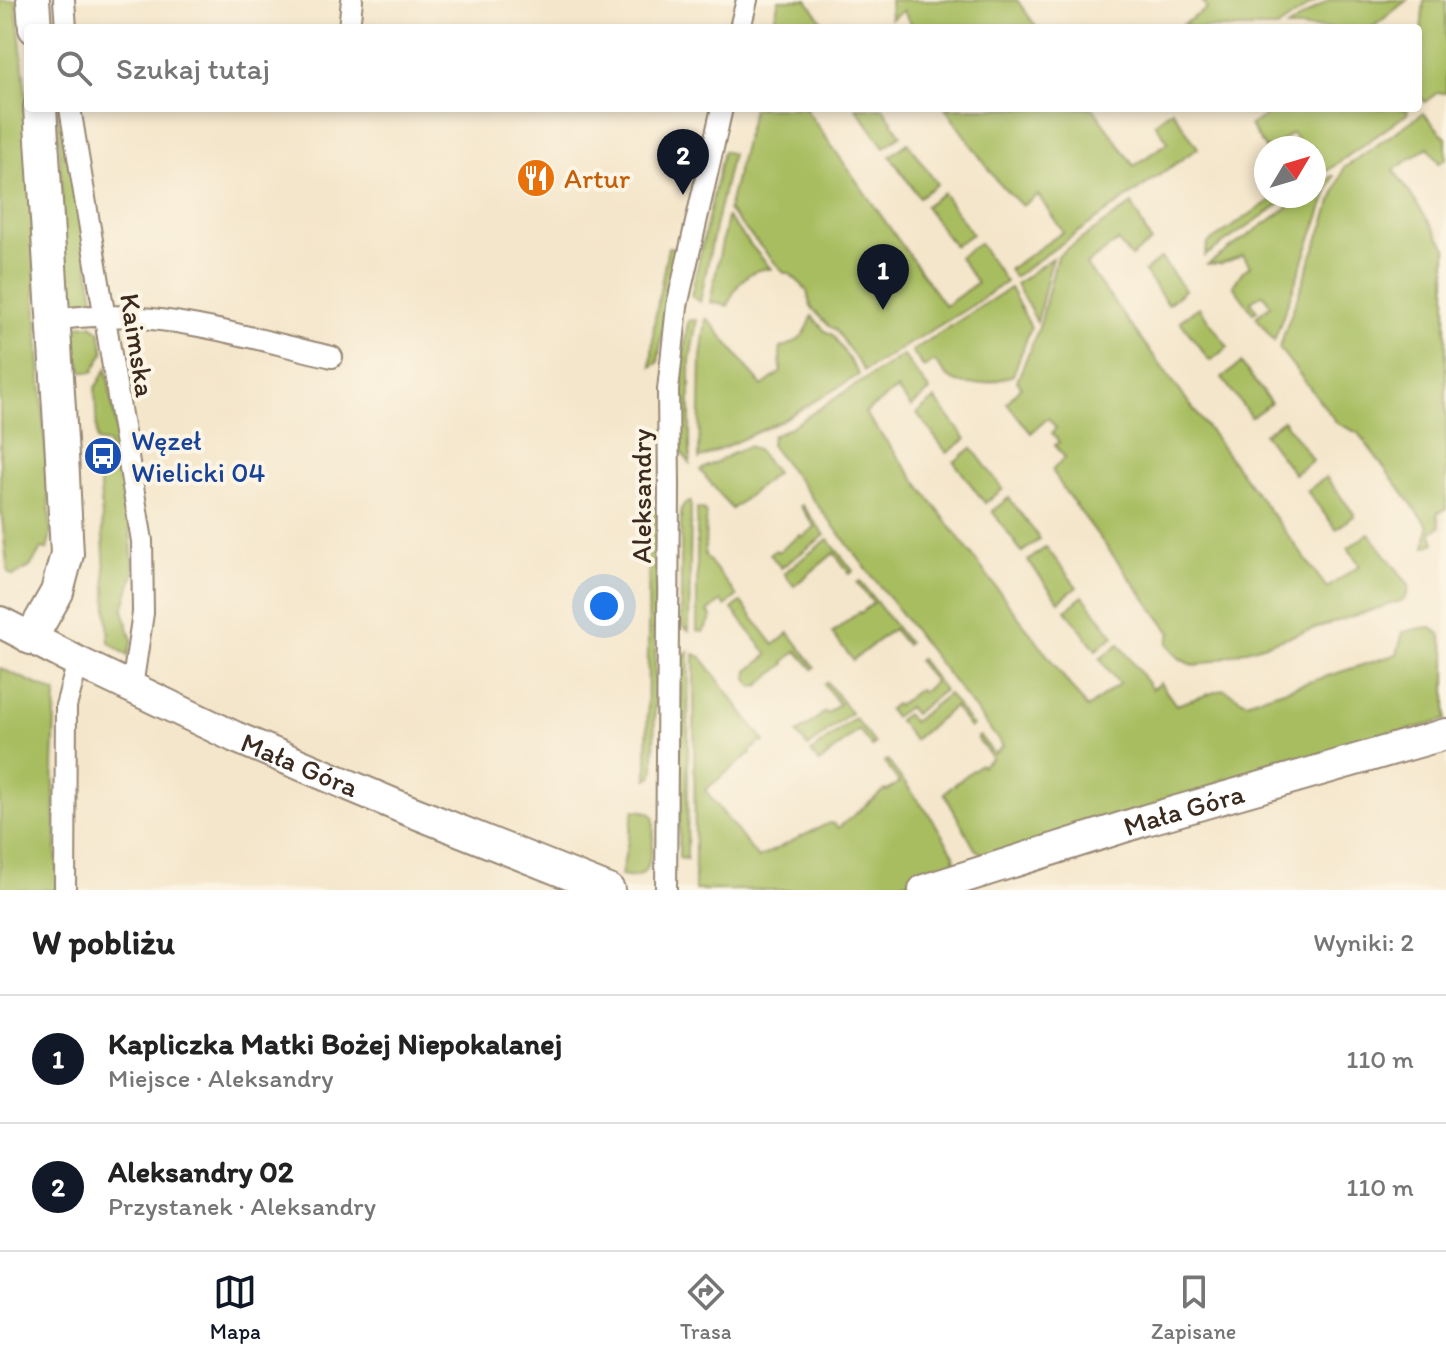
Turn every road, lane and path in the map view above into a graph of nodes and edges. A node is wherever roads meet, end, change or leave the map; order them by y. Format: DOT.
graph roads {
  1 [pos="33,0"];
  2 [pos="64,0"];
  3 [pos="352,0"];
  4 [pos="747,0"];
  5 [pos="35,24"];
  6 [pos="66,24"];
  7 [pos="349,24"];
  8 [pos="741,24"];
  9 [pos="40,112"];
  10 [pos="71,112"];
  11 [pos="721,112"];
  12 [pos="106,315"];
  13 [pos="52,320"];
  14 [pos="332,357"];
  15 [pos="0,622"];
  16 [pos="31,638"];
  17 [pos="78,662"];
  18 [pos="132,687"];
  19 [pos="1446,734"];
  20 [pos="65,890"];
  21 [pos="609,890"];
  22 [pos="666,890"];
  23 [pos="924,890"];
  1 -- 5 [label="main road"];
  2 -- 6 [label="street"];
  3 -- 7 [label="street"];
  4 -- 8 [label="street"];
  9 -- 13 [label="main road"];
  10 -- 12 [label="street, Kaimska"];
  11 -- 22 [label="street, Aleksandry"];
  12 -- 13 [label="street"];
  12 -- 14 [label="street"];
  12 -- 18 [label="street, Kaimska"];
  13 -- 16 [label="main road"];
  15 -- 16 [label="street, Mała Góra"];
  16 -- 17 [label="street, Mała Góra"];
  17 -- 18 [label="street, Mała Góra"];
  17 -- 20 [label="street"];
  18 -- 21 [label="street, Mała Góra"];
  19 -- 23 [label="street, Mała Góra"];
}
